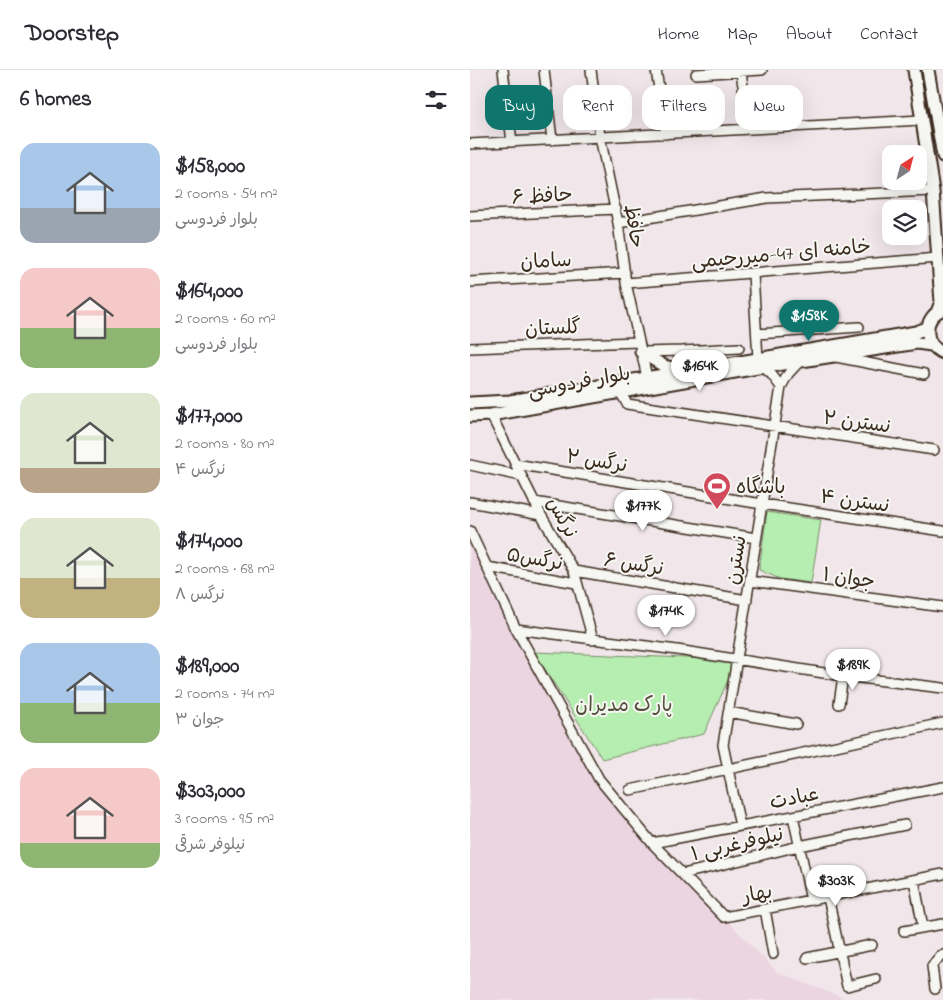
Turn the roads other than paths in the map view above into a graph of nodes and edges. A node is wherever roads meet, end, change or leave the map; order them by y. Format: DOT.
graph roads {
  1 [pos="503,70"];
  2 [pos="544,70"];
  3 [pos="591,70"];
  4 [pos="656,70"];
  5 [pos="762,70"];
  6 [pos="914,70"];
  7 [pos="928,70"];
  8 [pos="741,72"];
  9 [pos="696,74"];
  10 [pos="743,85"];
  11 [pos="922,120"];
  12 [pos="803,126"];
  13 [pos="735,130"];
  14 [pos="666,134"];
  15 [pos="600,137"];
  16 [pos="552,140"];
  17 [pos="512,142"];
  18 [pos="470,144"];
  19 [pos="943,152"];
  20 [pos="943,156"];
  21 [pos="933,191"];
  22 [pos="616,209"];
  23 [pos="470,216"];
  24 [pos="618,223"];
  25 [pos="938,258"];
  26 [pos="625,273"];
  27 [pos="753,274"];
  28 [pos="470,282"];
  29 [pos="626,283"];
  30 [pos="941,285"];
  31 [pos="940,311"];
  32 [pos="859,327"];
  33 [pos="927,328"];
  34 [pos="757,334"];
  35 [pos="932,345"];
  36 [pos="640,347"];
  37 [pos="470,348"];
  38 [pos="739,348"];
  39 [pos="943,353"];
  40 [pos="831,356"];
  41 [pos="800,361"];
  42 [pos="761,363"];
  43 [pos="691,371"];
  44 [pos="924,374"];
  45 [pos="648,383"];
  46 [pos="781,387"];
  47 [pos="621,393"];
  48 [pos="470,403"];
  49 [pos="491,415"];
  50 [pos="470,416"];
  51 [pos="775,427"];
  52 [pos="934,450"];
  53 [pos="514,464"];
  54 [pos="470,465"];
  55 [pos="521,476"];
  56 [pos="470,502"];
  57 [pos="534,502"];
  58 [pos="762,504"];
  59 [pos="541,516"];
  60 [pos="470,531"];
  61 [pos="943,531"];
  62 [pos="756,538"];
  63 [pos="487,567"];
  64 [pos="574,571"];
  65 [pos="750,581"];
  66 [pos="576,583"];
  67 [pos="747,600"];
  68 [pos="943,607"];
  69 [pos="516,629"];
  70 [pos="593,640"];
  71 [pos="737,660"];
  72 [pos="843,676"];
  73 [pos="943,688"];
  74 [pos="839,704"];
  75 [pos="728,712"];
  76 [pos="796,724"];
  77 [pos="943,724"];
  78 [pos="727,769"];
  79 [pos="943,787"];
  80 [pos="630,790"];
  81 [pos="793,816"];
  82 [pos="905,825"];
  83 [pos="740,826"];
  84 [pos="652,843"];
  85 [pos="800,846"];
  86 [pos="683,874"];
  87 [pos="943,874"];
  88 [pos="914,880"];
  89 [pos="828,897"];
  90 [pos="811,900"];
  91 [pos="765,909"];
  92 [pos="943,924"];
  93 [pos="923,927"];
  94 [pos="904,931"];
  95 [pos="872,945"];
  96 [pos="840,951"];
  97 [pos="773,954"];
  98 [pos="943,955"];
  99 [pos="807,958"];
  100 [pos="876,979"];
  101 [pos="935,989"];
  1 -- 17 [label="street"];
  2 -- 16 [label="street"];
  3 -- 15 [label="street, حافظ"];
  4 -- 14 [label="street"];
  5 -- 8 [label="street"];
  6 -- 11 [label="main road"];
  7 -- 19 [label="main road"];
  8 -- 9 [label="street"];
  8 -- 10 [label="street"];
  11 -- 12 [label="street"];
  11 -- 21 [label="main road"];
  13 -- 14 [label="street"];
  14 -- 15 [label="street"];
  15 -- 16 [label="street"];
  15 -- 22 [label="street, حافظ"];
  16 -- 17 [label="street"];
  17 -- 18 [label="street"];
  19 -- 20 [label="main road"];
  21 -- 24 [label="street"];
  21 -- 25 [label="main road"];
  22 -- 23 [label="street, حافظ ۶"];
  22 -- 24 [label="street, حافظ"];
  24 -- 26 [label="street, حافظ"];
  25 -- 27 [label="street, خامنه ای 47-میررحیمی"];
  25 -- 30 [label="main road"];
  26 -- 28 [label="street, سامان"];
  26 -- 29 [label="street, حافظ"];
  27 -- 29 [label="street, خامنه ای 47-میررحیمی"];
  27 -- 34 [label="street"];
  29 -- 36 [label="street, حافظ"];
  30 -- 31 [label="main road"];
  31 -- 33 [label="main road"];
  32 -- 34 [label="street"];
  33 -- 35 [label="main road"];
  33 -- 42 [label="main road, بلوار فردوسی"];
  34 -- 42 [label="street"];
  35 -- 39 [label="main road"];
  35 -- 40 [label="main road, بلوار فردوسی"];
  36 -- 37 [label="street, گلستان"];
  36 -- 38 [label="street, گلستان"];
  36 -- 43 [label="main road"];
  36 -- 45 [label="street, حافظ"];
  40 -- 41 [label="main road, بلوار فردوسی"];
  40 -- 44 [label="street"];
  41 -- 42 [label="main road, بلوار فردوسی"];
  41 -- 46 [label="street, نسترن"];
  42 -- 43 [label="main road, بلوار فردوسی"];
  42 -- 45 [label="main road, بلوار فردوسی"];
  42 -- 46 [label="street"];
  43 -- 45 [label="main road, بلوار فردوسی"];
  45 -- 47 [label="main road, بلوار فردوسی"];
  45 -- 48 [label="main road, بلوار فردوسی"];
  46 -- 51 [label="street, نسترن"];
  47 -- 49 [label="main road, بلوار فردوسی"];
  47 -- 51 [label="street, نسترن ۲"];
  49 -- 50 [label="main road, بلوار فردوسی"];
  49 -- 53 [label="street, نرگس"];
  51 -- 52 [label="street, نسترن ۲"];
  51 -- 58 [label="street, نسترن"];
  53 -- 55 [label="street, نرگس"];
  53 -- 58 [label="street, نرگس ۲"];
  54 -- 55 [label="street"];
  55 -- 57 [label="street, نرگس"];
  56 -- 59 [label="street"];
  57 -- 59 [label="street, نرگس"];
  57 -- 62 [label="street"];
  58 -- 61 [label="street, نسترن ۴"];
  58 -- 62 [label="street, نسترن"];
  59 -- 64 [label="street, نرگس"];
  60 -- 63 [label="street"];
  62 -- 65 [label="street, نسترن"];
  63 -- 66 [label="street, نرگس۵"];
  63 -- 69 [label="street"];
  64 -- 66 [label="street, نرگس"];
  64 -- 67 [label="street, نرگس ۶"];
  65 -- 67 [label="street, نسترن"];
  65 -- 68 [label="street, جوان ۱"];
  66 -- 70 [label="street, نرگس"];
  67 -- 71 [label="street, نسترن"];
  69 -- 70 [label="street"];
  69 -- 84 [label="street"];
  70 -- 71 [label="street"];
  71 -- 72 [label="street"];
  71 -- 75 [label="street, نسترن"];
  72 -- 73 [label="street"];
  72 -- 74 [label="street"];
  75 -- 76 [label="street"];
  75 -- 78 [label="street, نسترن"];
  77 -- 78 [label="street"];
  78 -- 80 [label="street"];
  78 -- 83 [label="street, نسترن"];
  79 -- 81 [label="street, عبادت"];
  81 -- 83 [label="street, عبادت"];
  81 -- 85 [label="street"];
  82 -- 85 [label="street, نیلوفرغربی ۱"];
  83 -- 84 [label="street, عبادت"];
  84 -- 86 [label="street"];
  85 -- 86 [label="street, نیلوفرغربی ۱"];
  85 -- 90 [label="street"];
  86 -- 91 [label="street, بهار"];
  87 -- 88 [label="street, بهار"];
  88 -- 89 [label="street, بهار"];
  88 -- 93 [label="street"];
  89 -- 90 [label="street, بهار"];
  89 -- 96 [label="street"];
  90 -- 91 [label="street, بهار"];
  91 -- 97 [label="street"];
  92 -- 93 [label="street"];
  93 -- 94 [label="street"];
  95 -- 96 [label="street"];
  96 -- 99 [label="street"];
  96 -- 100 [label="street"];
  98 -- 101 [label="street"];
}
